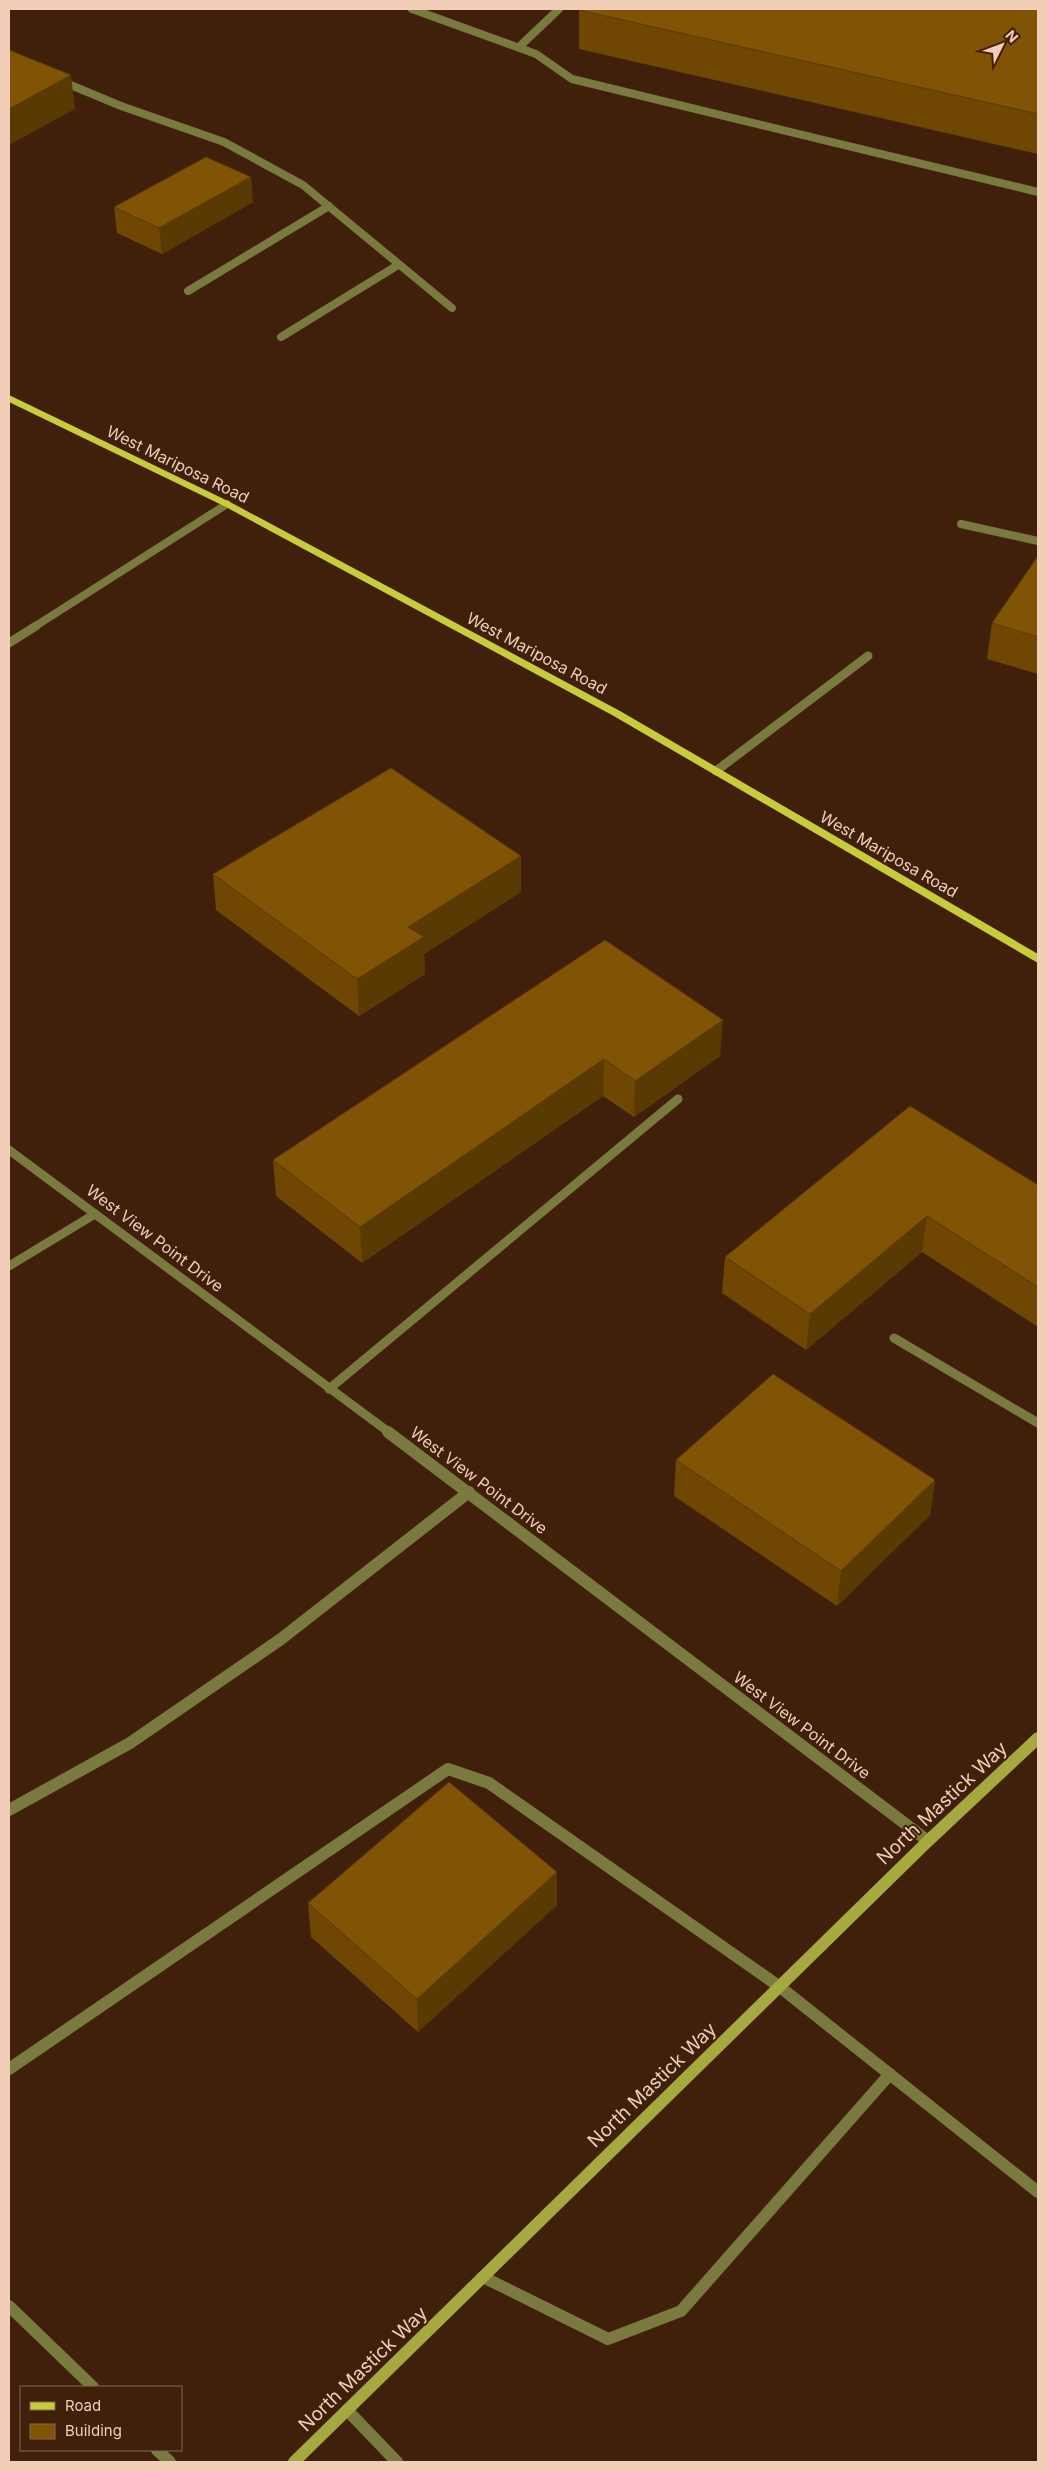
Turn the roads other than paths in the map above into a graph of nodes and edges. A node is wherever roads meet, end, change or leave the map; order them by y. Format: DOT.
graph roads {
  1 [pos="412,9"];
  2 [pos="559,9"];
  3 [pos="519,47"];
  4 [pos="51,77"];
  5 [pos="1038,192"];
  6 [pos="329,206"];
  7 [pos="398,264"];
  8 [pos="188,291"];
  9 [pos="452,308"];
  10 [pos="281,336"];
  11 [pos="9,398"];
  12 [pos="227,504"];
  13 [pos="961,524"];
  14 [pos="1038,541"];
  15 [pos="9,643"];
  16 [pos="868,656"];
  17 [pos="716,771"];
  18 [pos="1038,959"];
  19 [pos="678,1099"];
  20 [pos="9,1150"];
  21 [pos="95,1214"];
  22 [pos="9,1266"];
  23 [pos="894,1338"];
  24 [pos="329,1389"];
  25 [pos="1038,1423"];
  26 [pos="469,1492"];
  27 [pos="1038,1738"];
  28 [pos="9,1810"];
  29 [pos="928,1841"];
  30 [pos="780,1986"];
  31 [pos="9,2069"];
  32 [pos="890,2074"];
  33 [pos="1038,2192"];
  34 [pos="483,2277"];
  35 [pos="9,2306"];
  36 [pos="92,2386"];
  37 [pos="347,2410"];
  38 [pos="158,2451"];
  39 [pos="170,2462"];
  40 [pos="294,2462"];
  41 [pos="397,2462"];
  1 -- 3 [label="street"];
  2 -- 3 [label="street"];
  3 -- 5 [label="street"];
  4 -- 6 [label="street"];
  6 -- 7 [label="street"];
  6 -- 8 [label="street"];
  7 -- 9 [label="street"];
  7 -- 10 [label="street"];
  11 -- 12 [label="main road, West Mariposa Road"];
  12 -- 15 [label="street"];
  12 -- 17 [label="main road, West Mariposa Road"];
  13 -- 14 [label="street"];
  16 -- 17 [label="street"];
  17 -- 18 [label="main road, West Mariposa Road"];
  19 -- 24 [label="street"];
  20 -- 21 [label="street, West View Point Drive"];
  21 -- 22 [label="street"];
  21 -- 24 [label="street, West View Point Drive"];
  23 -- 25 [label="street"];
  24 -- 26 [label="street, West View Point Drive"];
  26 -- 28 [label="street"];
  26 -- 29 [label="street, West View Point Drive"];
  27 -- 29 [label="street, North Mastick Way"];
  29 -- 30 [label="street, North Mastick Way"];
  30 -- 31 [label="street"];
  30 -- 32 [label="street"];
  30 -- 34 [label="street, North Mastick Way"];
  32 -- 33 [label="street"];
  32 -- 34 [label="street"];
  34 -- 37 [label="street, North Mastick Way"];
  35 -- 36 [label="street"];
  37 -- 40 [label="street, North Mastick Way"];
  37 -- 41 [label="street"];
  38 -- 39 [label="street"];
}
